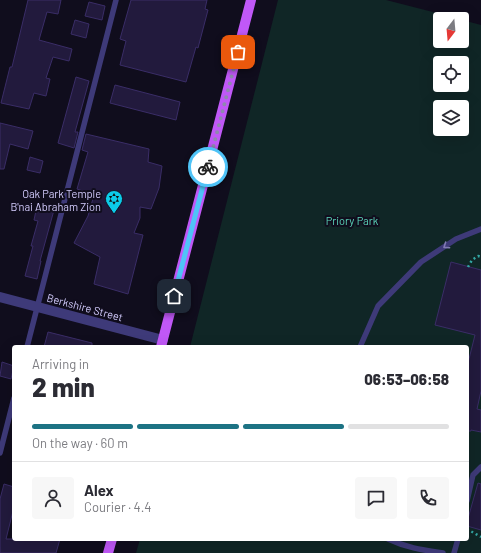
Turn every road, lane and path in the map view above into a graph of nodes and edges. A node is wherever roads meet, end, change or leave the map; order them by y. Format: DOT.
graph roads {
  1 [pos="116,0"];
  2 [pos="251,0"];
  3 [pos="481,228"];
  4 [pos="481,257"];
  5 [pos="468,267"];
  6 [pos="0,297"];
  7 [pos="37,306"];
  8 [pos="162,344"];
  9 [pos="27,345"];
  10 [pos="361,345"];
  11 [pos="12,406"];
  12 [pos="0,453"];
  13 [pos="481,467"];
  14 [pos="469,492"];
  15 [pos="469,530"];
  16 [pos="481,537"];
  17 [pos="111,541"];
  18 [pos="392,541"];
  19 [pos="457,541"];
  20 [pos="108,553"];
  21 [pos="443,553"];
  22 [pos="454,553"];
  1 -- 7 [label="lane"];
  2 -- 8 [label="main road"];
  3 -- 10 [label="lane, one-way"];
  4 -- 5 [label="path"];
  6 -- 7 [label="street, Berkshire Street"];
  7 -- 8 [label="street, Berkshire Street"];
  7 -- 9 [label="lane"];
  11 -- 12 [label="lane"];
  13 -- 14 [label="lane"];
  15 -- 16 [label="path"];
  17 -- 20 [label="main road"];
  18 -- 21 [label="lane"];
  19 -- 22 [label="lane"];
}
